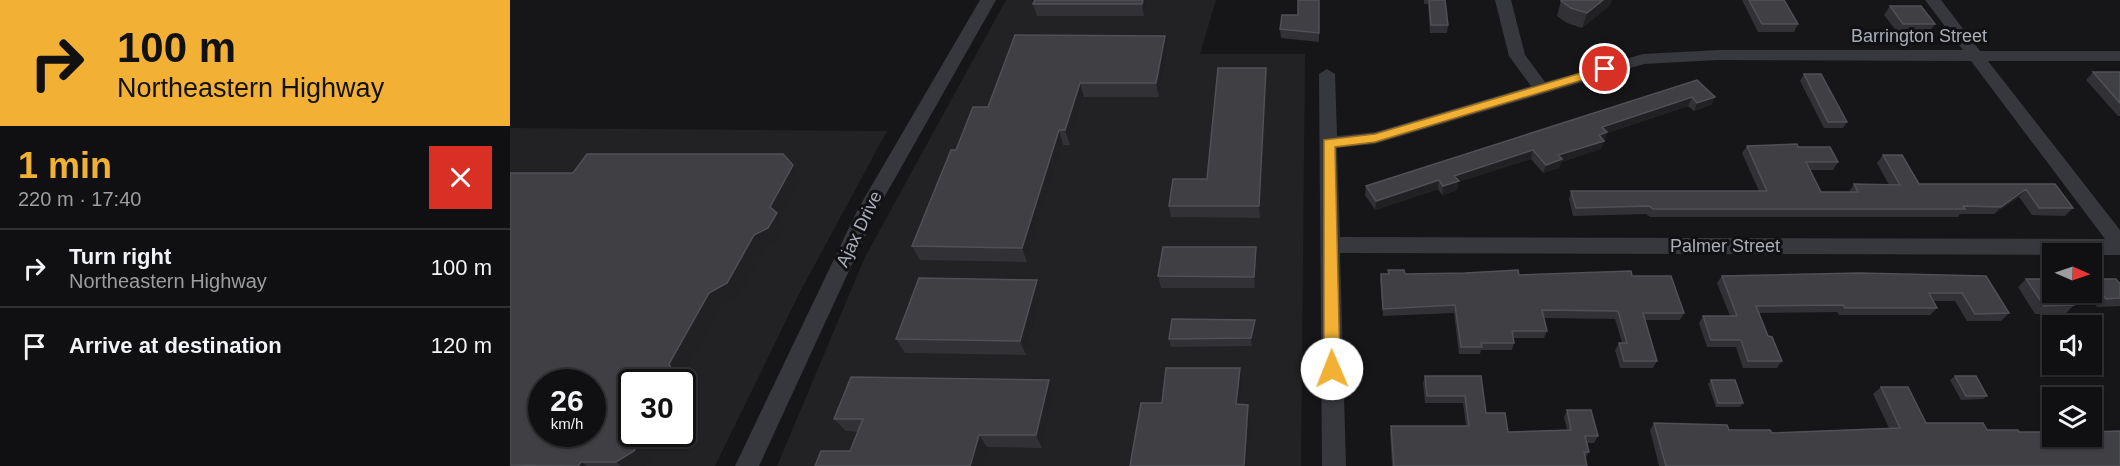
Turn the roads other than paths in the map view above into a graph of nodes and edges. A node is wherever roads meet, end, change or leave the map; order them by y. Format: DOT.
graph roads {
  1 [pos="988,0"];
  2 [pos="1503,0"];
  3 [pos="1933,0"];
  4 [pos="1975,56"];
  5 [pos="2120,56"];
  6 [pos="1327,74"];
  7 [pos="1541,88"];
  8 [pos="1329,143"];
  9 [pos="1330,245"];
  10 [pos="2120,246"];
  11 [pos="747,466"];
  12 [pos="1334,466"];
  1 -- 11 [label="street, Ajax Drive"];
  2 -- 7 [label="street"];
  3 -- 4 [label="street"];
  4 -- 5 [label="street, Barrington Street"];
  4 -- 7 [label="street, Barrington Street"];
  4 -- 10 [label="street"];
  6 -- 8 [label="street"];
  7 -- 8 [label="street, Barrington Street"];
  8 -- 9 [label="street"];
  9 -- 10 [label="street, Palmer Street"];
  9 -- 12 [label="street"];
}
